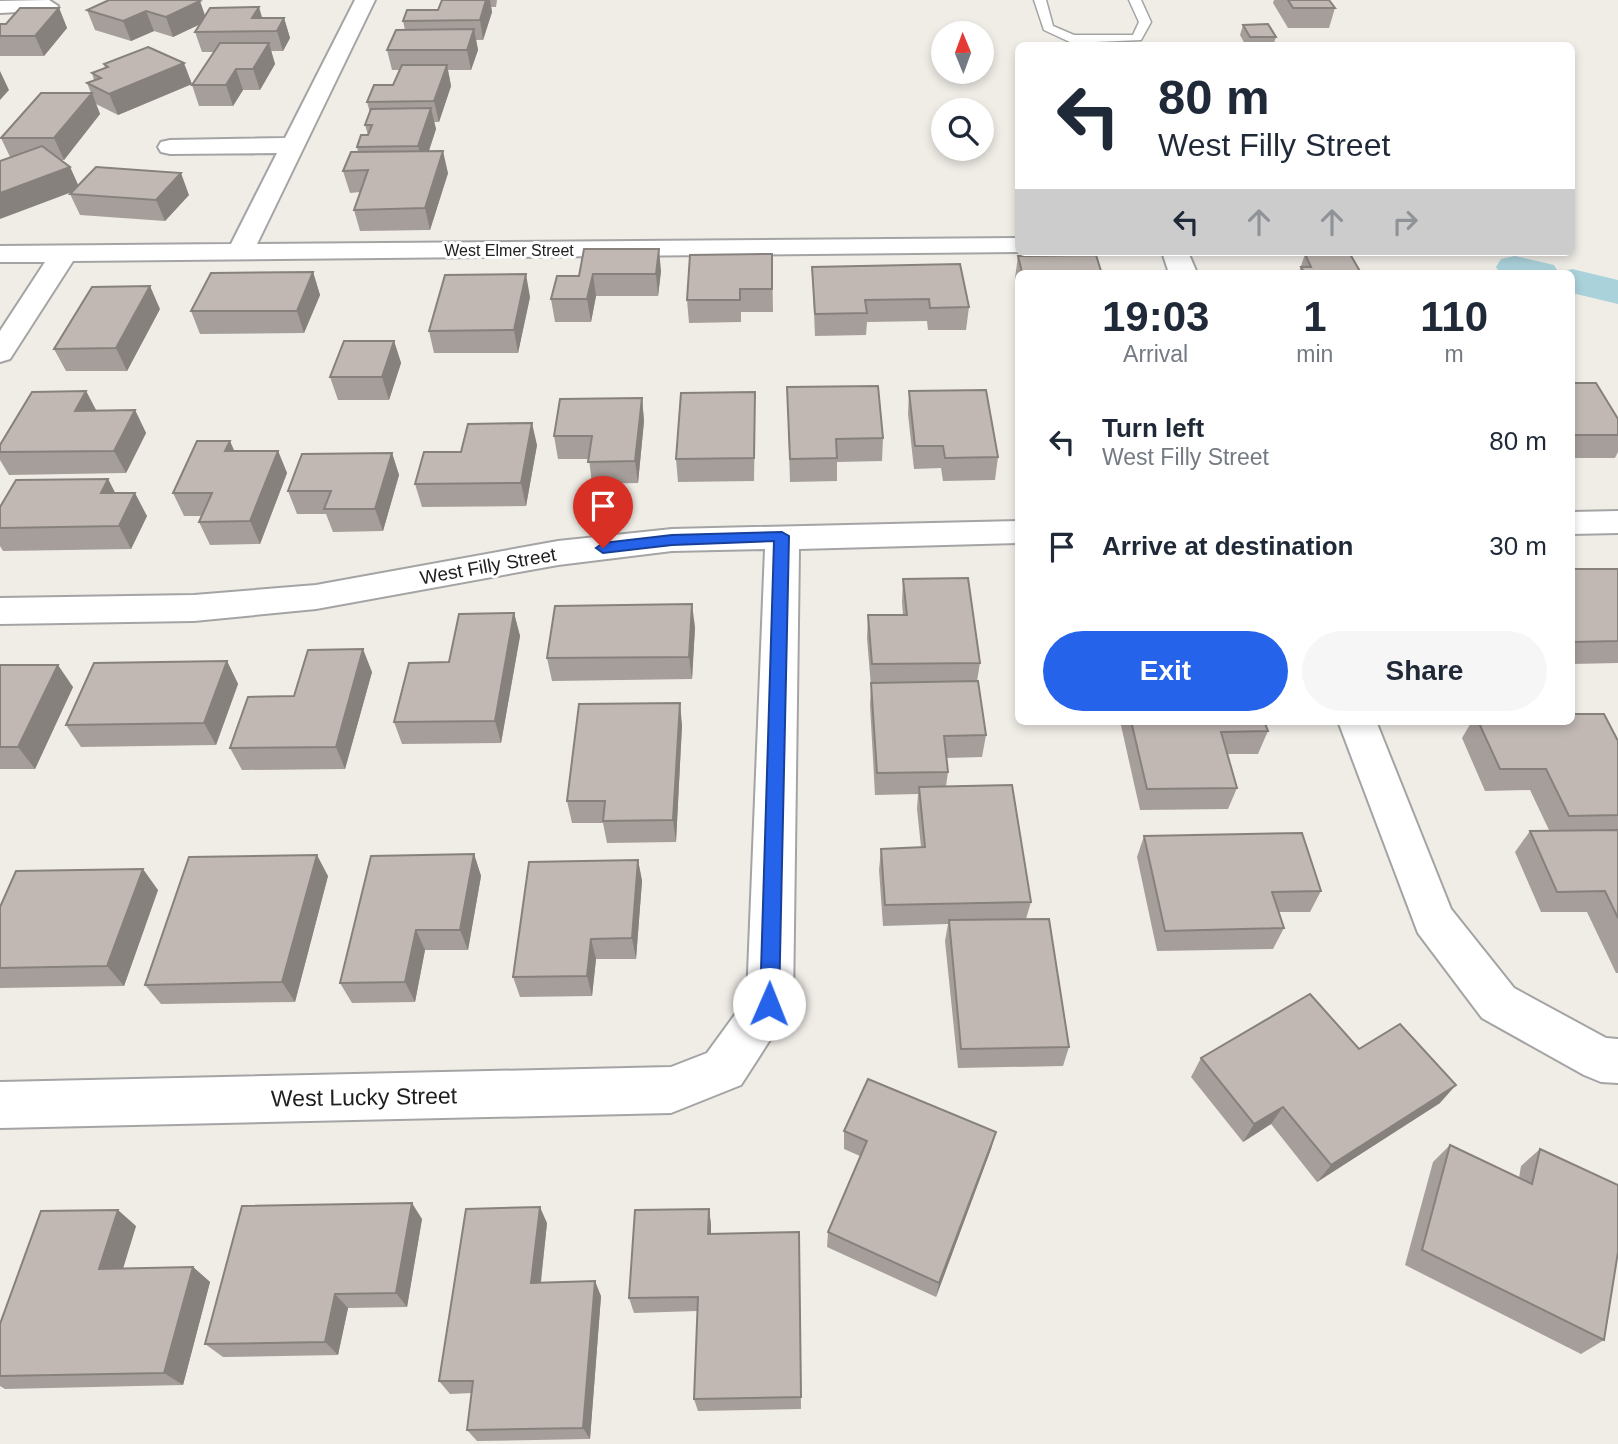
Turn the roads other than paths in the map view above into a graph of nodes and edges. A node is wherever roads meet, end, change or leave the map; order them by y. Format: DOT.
graph roads {
  1 [pos="365,0"];
  2 [pos="1040,0"];
  3 [pos="1135,0"];
  4 [pos="48,6"];
  5 [pos="0,7"];
  6 [pos="293,145"];
  7 [pos="170,147"];
  8 [pos="1015,246"];
  9 [pos="240,253"];
  10 [pos="0,254"];
  11 [pos="64,254"];
  12 [pos="0,353"];
  13 [pos="1618,522"];
  14 [pos="1575,523"];
  15 [pos="1015,532"];
  16 [pos="782,536"];
  17 [pos="0,611"];
  18 [pos="1359,725"];
  19 [pos="1618,1062"];
  20 [pos="0,1105"];
  1 -- 6 [label="street"];
  2 -- 3 [label="lane"];
  4 -- 5 [label="street"];
  6 -- 7 [label="street"];
  6 -- 9 [label="street"];
  8 -- 9 [label="street, West Elmer Street"];
  9 -- 11 [label="street, West Elmer Street"];
  10 -- 11 [label="street, West Elmer Street"];
  11 -- 12 [label="street"];
  13 -- 14 [label="street"];
  15 -- 16 [label="street, West Filly Street"];
  16 -- 17 [label="street, West Filly Street"];
  16 -- 20 [label="street, West Lucky Street"];
  18 -- 19 [label="street"];
}
